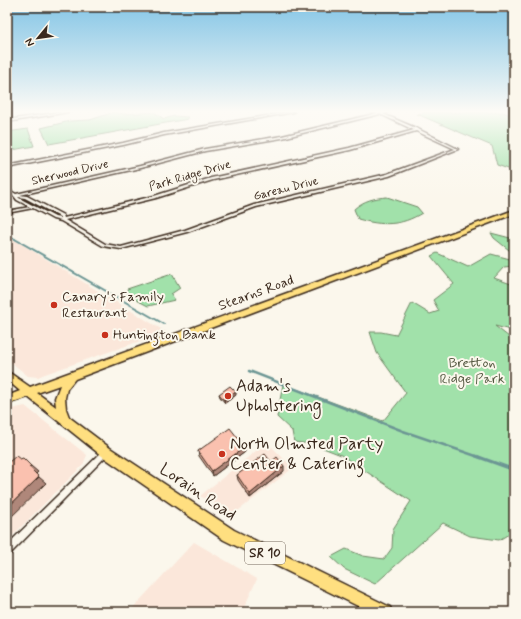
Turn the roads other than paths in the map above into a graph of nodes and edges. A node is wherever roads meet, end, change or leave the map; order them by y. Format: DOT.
graph roads {
  1 [pos="136,141"];
  2 [pos="259,141"];
  3 [pos="378,141"];
  4 [pos="439,141"];
  5 [pos="7,167"];
  6 [pos="7,190"];
  7 [pos="16,195"];
  8 [pos="42,205"];
  9 [pos="32,207"];
  10 [pos="7,212"];
  11 [pos="514,212"];
  12 [pos="7,215"];
  13 [pos="62,220"];
  14 [pos="7,375"];
  15 [pos="75,375"];
  16 [pos="28,392"];
  17 [pos="7,400"];
  18 [pos="65,420"];
  19 [pos="106,452"];
  20 [pos="7,551"];
  21 [pos="385,612"];
  1 -- 5 [label="street"];
  2 -- 7 [label="street, Sherwood Drive"];
  3 -- 13 [label="street, Park Ridge Drive"];
  4 -- 13 [label="street, Gareau Drive"];
  6 -- 7 [label="street"];
  7 -- 8 [label="street"];
  7 -- 9 [label="street"];
  8 -- 9 [label="street"];
  8 -- 13 [label="street"];
  9 -- 10 [label="street"];
  9 -- 12 [label="street"];
  9 -- 13 [label="street"];
  11 -- 15 [label="main road, Stearns Road"];
  14 -- 16 [label="main road, Lorain Road / SR 10"];
  15 -- 16 [label="main road, Stearns Road"];
  15 -- 18 [label="main road"];
  16 -- 17 [label="main road, Stearns Road"];
  16 -- 18 [label="main road, Lorain Road / SR 10"];
  18 -- 19 [label="main road, Lorain Road / SR 10"];
  19 -- 20 [label="street"];
  19 -- 21 [label="main road, Lorain Road / SR 10"];
}
